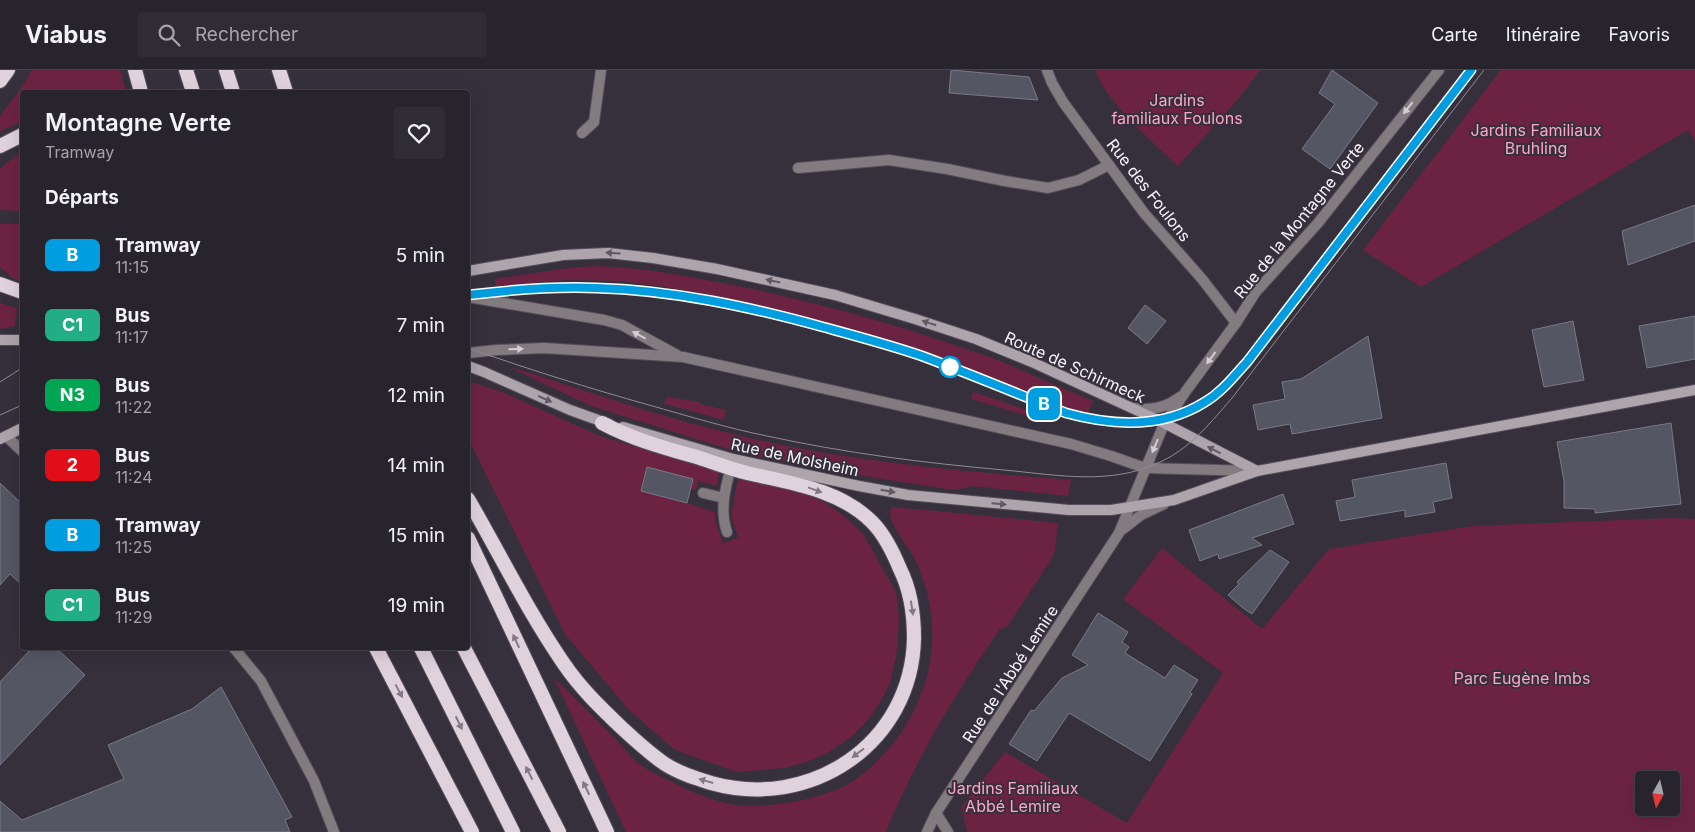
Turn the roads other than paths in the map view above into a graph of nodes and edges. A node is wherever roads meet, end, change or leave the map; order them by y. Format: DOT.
graph roads {
  1 [pos="8,70"];
  2 [pos="135,70"];
  3 [pos="186,70"];
  4 [pos="226,70"];
  5 [pos="279,70"];
  6 [pos="601,70"];
  7 [pos="1047,70"];
  8 [pos="1438,70"];
  9 [pos="0,81"];
  10 [pos="140,90"];
  11 [pos="192,90"];
  12 [pos="232,90"];
  13 [pos="285,90"];
  14 [pos="582,133"];
  15 [pos="20,136"];
  16 [pos="0,146"];
  17 [pos="1109,165"];
  18 [pos="798,168"];
  19 [pos="470,271"];
  20 [pos="0,284"];
  21 [pos="20,291"];
  22 [pos="470,297"];
  23 [pos="1236,323"];
  24 [pos="0,340"];
  25 [pos="20,340"];
  26 [pos="470,353"];
  27 [pos="683,357"];
  28 [pos="470,367"];
  29 [pos="1695,390"];
  30 [pos="1186,392"];
  31 [pos="1125,406"];
  32 [pos="602,423"];
  33 [pos="1164,424"];
  34 [pos="20,429"];
  35 [pos="2,435"];
  36 [pos="20,449"];
  37 [pos="732,464"];
  38 [pos="1145,468"];
  39 [pos="1257,471"];
  40 [pos="703,493"];
  41 [pos="724,498"];
  42 [pos="1174,500"];
  43 [pos="470,503"];
  44 [pos="1130,508"];
  45 [pos="727,532"];
  46 [pos="1119,533"];
  47 [pos="470,542"];
  48 [pos="236,650"];
  49 [pos="377,650"];
  50 [pos="422,650"];
  51 [pos="465,650"];
  52 [pos="936,813"];
  53 [pos="334,832"];
  54 [pos="472,832"];
  55 [pos="513,832"];
  56 [pos="559,832"];
  57 [pos="607,832"];
  58 [pos="927,832"];
  59 [pos="948,832"];
  1 -- 9 [label="highway"];
  2 -- 10 [label="highway"];
  3 -- 11 [label="highway"];
  4 -- 12 [label="highway"];
  5 -- 13 [label="highway"];
  6 -- 14 [label="street"];
  7 -- 17 [label="street, Rue des Foulons"];
  8 -- 23 [label="street, Rue de la Montagne Verte, one-way"];
  15 -- 16 [label="highway"];
  17 -- 18 [label="street"];
  17 -- 23 [label="street, Rue des Foulons"];
  31 -- 19 [label="main road, Route de Schirmeck, one-way"];
  20 -- 21 [label="highway"];
  27 -- 22 [label="street, one-way"];
  23 -- 30 [label="street, Rue de la Montagne Verte, one-way"];
  24 -- 25 [label="main road"];
  26 -- 27 [label="street, one-way"];
  27 -- 38 [label="street"];
  28 -- 32 [label="main road, one-way"];
  29 -- 39 [label="main road"];
  30 -- 31 [label="street, Rue de la Montagne Verte"];
  30 -- 33 [label="street, Rue de la Montagne Verte"];
  31 -- 33 [label="main road, Route de Schirmeck"];
  32 -- 37 [label="highway"];
  33 -- 38 [label="street, Rue de la Montagne Verte, one-way"];
  39 -- 33 [label="main road, Route de Schirmeck, one-way"];
  34 -- 35 [label="main road"];
  35 -- 36 [label="street"];
  37 -- 41 [label="street"];
  37 -- 43 [label="highway, one-way"];
  37 -- 44 [label="main road, Rue de Molsheim, one-way"];
  38 -- 39 [label="street"];
  38 -- 44 [label="street, Rue de la Montagne Verte"];
  39 -- 42 [label="main road"];
  40 -- 41 [label="street"];
  41 -- 45 [label="street"];
  42 -- 44 [label="main road"];
  42 -- 46 [label="street, Rue de l'Abbé Lemire"];
  44 -- 46 [label="street, Rue de l'Abbé Lemire"];
  46 -- 52 [label="street, Rue de l'Abbé Lemire"];
  57 -- 47 [label="highway, one-way"];
  48 -- 53 [label="street"];
  49 -- 54 [label="highway, one-way"];
  50 -- 55 [label="highway, one-way"];
  56 -- 51 [label="highway, one-way"];
  52 -- 58 [label="street, Rue de l'Abbé Lemire"];
  52 -- 59 [label="street"];
}
